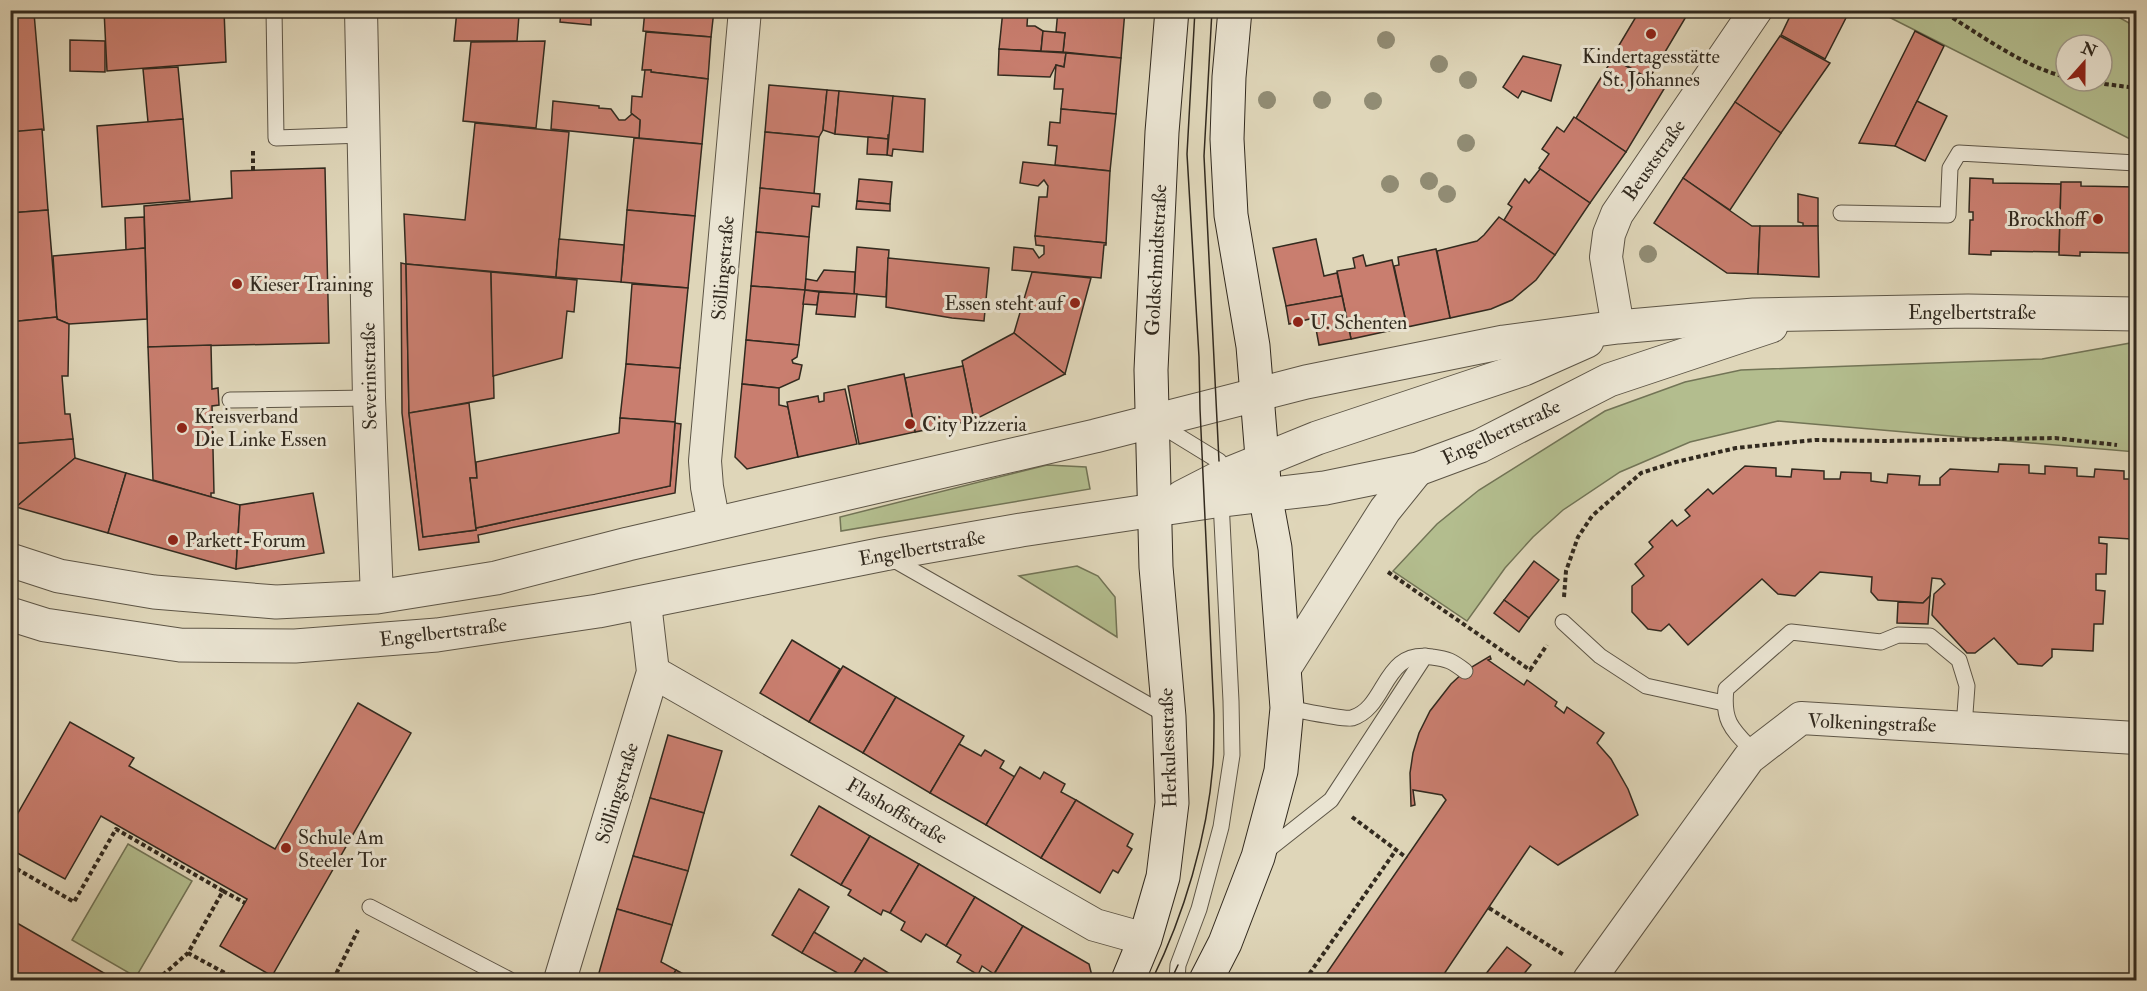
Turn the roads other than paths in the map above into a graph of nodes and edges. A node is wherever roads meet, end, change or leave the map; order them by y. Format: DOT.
graph roads {
  1 [pos="274,10"];
  2 [pos="361,10"];
  3 [pos="745,10"];
  4 [pos="1172,10"];
  5 [pos="1235,10"];
  6 [pos="1756,10"];
  7 [pos="363,135"];
  8 [pos="2136,163"];
  9 [pos="1841,213"];
  10 [pos="1808,314"];
  11 [pos="2136,314"];
  12 [pos="1618,327"];
  13 [pos="1256,394"];
  14 [pos="369,398"];
  15 [pos="230,400"];
  16 [pos="1151,420"];
  17 [pos="1262,460"];
  18 [pos="1419,469"];
  19 [pos="1221,488"];
  20 [pos="1265,494"];
  21 [pos="1154,510"];
  22 [pos="714,524"];
  23 [pos="884,554"];
  24 [pos="10,560"];
  25 [pos="376,597"];
  26 [pos="645,603"];
  27 [pos="10,614"];
  28 [pos="1563,622"];
  29 [pos="1425,656"];
  30 [pos="1285,668"];
  31 [pos="1465,671"];
  32 [pos="653,672"];
  33 [pos="1724,703"];
  34 [pos="1287,708"];
  35 [pos="1169,717"];
  36 [pos="1964,727"];
  37 [pos="2136,738"];
  38 [pos="1755,753"];
  39 [pos="1258,857"];
  40 [pos="370,907"];
  41 [pos="1145,939"];
  42 [pos="1592,977"];
  43 [pos="510,981"];
  44 [pos="560,981"];
  45 [pos="1128,981"];
  46 [pos="1177,981"];
  47 [pos="1206,981"];
  1 -- 7 [label="lane"];
  2 -- 7 [label="street, Severinstraße"];
  3 -- 22 [label="street, Söllingstraße"];
  4 -- 16 [label="street, Goldschmidtstraße"];
  5 -- 13 [label="street"];
  6 -- 12 [label="street, Beuststraße"];
  7 -- 14 [label="street, Severinstraße"];
  8 -- 9 [label="lane"];
  10 -- 11 [label="street, Engelbertstraße"];
  10 -- 12 [label="street, Engelbertstraße"];
  10 -- 18 [label="street, Engelbertstraße"];
  12 -- 13 [label="street, Engelbertstraße"];
  12 -- 17 [label="street"];
  13 -- 16 [label="street, Engelbertstraße"];
  13 -- 17 [label="street"];
  14 -- 15 [label="lane"];
  14 -- 25 [label="street, Severinstraße"];
  16 -- 19 [label="lane"];
  16 -- 21 [label="street, Goldschmidtstraße"];
  16 -- 22 [label="street, Engelbertstraße"];
  17 -- 19 [label="street"];
  17 -- 20 [label="street"];
  18 -- 20 [label="street, Engelbertstraße"];
  18 -- 30 [label="street"];
  19 -- 20 [label="street, Engelbertstraße"];
  19 -- 21 [label="street, Engelbertstraße"];
  19 -- 46 [label="lane"];
  20 -- 30 [label="street"];
  21 -- 23 [label="street, Engelbertstraße"];
  21 -- 35 [label="street, Herkulesstraße"];
  22 -- 25 [label="street, Engelbertstraße"];
  23 -- 26 [label="street, Engelbertstraße"];
  23 -- 35 [label="lane"];
  24 -- 25 [label="street, Engelbertstraße"];
  26 -- 27 [label="street, Engelbertstraße"];
  26 -- 32 [label="street, Söllingstraße"];
  28 -- 33 [label="lane"];
  29 -- 31 [label="lane"];
  29 -- 34 [label="lane"];
  29 -- 39 [label="lane"];
  30 -- 34 [label="street"];
  32 -- 41 [label="street, Flashoffstraße"];
  32 -- 44 [label="street, Söllingstraße"];
  33 -- 36 [label="lane"];
  33 -- 38 [label="lane"];
  34 -- 39 [label="street"];
  35 -- 41 [label="street, Herkulesstraße"];
  36 -- 37 [label="street, Volkeningstraße"];
  36 -- 38 [label="street, Volkeningstraße"];
  38 -- 42 [label="street, Volkeningstraße"];
  39 -- 47 [label="street"];
  40 -- 43 [label="lane"];
  41 -- 45 [label="street, Herkulesstraße"];
}
